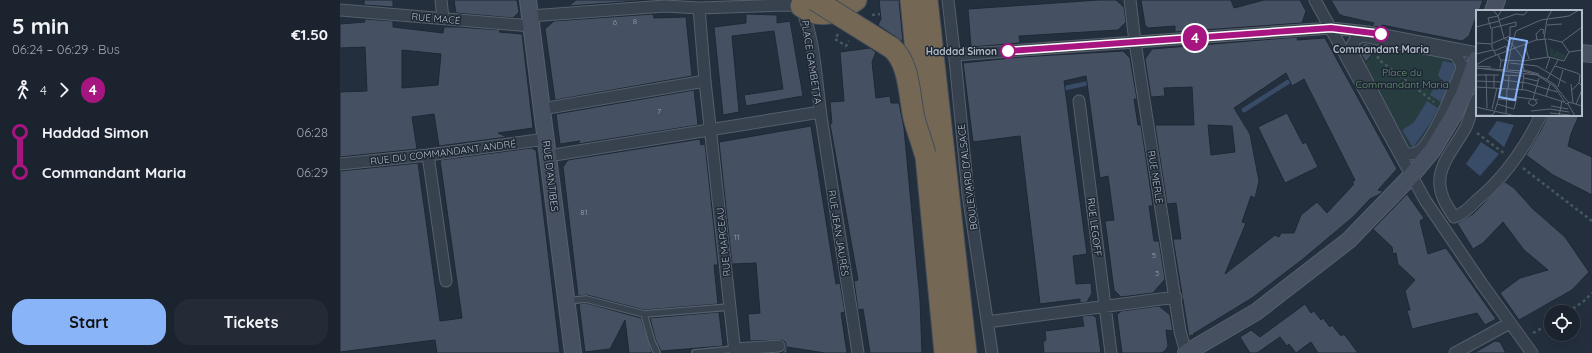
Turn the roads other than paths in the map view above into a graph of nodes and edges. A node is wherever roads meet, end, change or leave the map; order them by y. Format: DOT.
graph roads {
  1 [pos="441,0"];
  2 [pos="528,0"];
  3 [pos="856,0"];
  4 [pos="911,0"];
  5 [pos="927,0"];
  6 [pos="948,0"];
  7 [pos="1130,0"];
  8 [pos="1315,0"];
  9 [pos="1497,0"];
  10 [pos="805,2"];
  11 [pos="664,3"];
  12 [pos="699,8"];
  13 [pos="340,10"];
  14 [pos="1493,10"];
  15 [pos="443,18"];
  16 [pos="531,21"];
  17 [pos="1331,28"];
  18 [pos="1378,38"];
  19 [pos="1135,42"];
  20 [pos="1476,53"];
  21 [pos="1582,53"];
  22 [pos="1592,54"];
  23 [pos="954,55"];
  24 [pos="1476,62"];
  25 [pos="705,81"];
  26 [pos="1079,101"];
  27 [pos="1476,101"];
  28 [pos="542,109"];
  29 [pos="820,112"];
  30 [pos="1540,116"];
  31 [pos="710,130"];
  32 [pos="546,139"];
  33 [pos="926,154"];
  34 [pos="428,155"];
  35 [pos="548,156"];
  36 [pos="340,164"];
  37 [pos="1411,176"];
  38 [pos="446,281"];
  39 [pos="1176,298"];
  40 [pos="567,301"];
  41 [pos="730,307"];
  42 [pos="1105,308"];
  43 [pos="644,314"];
  44 [pos="988,322"];
  45 [pos="1510,323"];
  46 [pos="779,346"];
  47 [pos="735,351"];
  48 [pos="573,353"];
  49 [pos="657,353"];
  50 [pos="695,353"];
  51 [pos="858,353"];
  52 [pos="945,353"];
  53 [pos="966,353"];
  54 [pos="992,353"];
  55 [pos="1111,353"];
  56 [pos="1186,353"];
  57 [pos="1455,353"];
  58 [pos="1532,353"];
  1 -- 15 [label="street"];
  2 -- 16 [label="main road, RUE D'ANTIBES"];
  3 -- 10 [label="highway"];
  4 -- 33 [label="highway"];
  5 -- 53 [label="highway"];
  6 -- 23 [label="street, BOULEVARD D'ALSACE"];
  7 -- 19 [label="street, RUE MERLE"];
  8 -- 17 [label="street"];
  9 -- 14 [label="main road"];
  10 -- 12 [label="street"];
  10 -- 29 [label="street, PLACE GAMBETTA"];
  10 -- 33 [label="highway, bridge"];
  11 -- 12 [label="street, RUE MACÉ"];
  11 -- 16 [label="street, RUE MACÉ"];
  12 -- 25 [label="street"];
  13 -- 15 [label="street, RUE MACÉ"];
  15 -- 16 [label="street, RUE MACÉ"];
  16 -- 28 [label="main road, RUE D'ANTIBES"];
  17 -- 19 [label="street"];
  17 -- 20 [label="street"];
  17 -- 37 [label="street"];
  18 -- 18 [label="street"];
  19 -- 23 [label="street"];
  19 -- 39 [label="street, RUE MERLE"];
  21 -- 22 [label="main road"];
  23 -- 44 [label="street, BOULEVARD D'ALSACE"];
  24 -- 37 [label="main road"];
  25 -- 28 [label="street"];
  25 -- 31 [label="street"];
  26 -- 42 [label="street, RUE LEGOFF"];
  27 -- 30 [label="street"];
  28 -- 32 [label="main road, RUE D'ANTIBES"];
  29 -- 31 [label="street, PLACE GAMBETTA"];
  29 -- 51 [label="street, RUE JEAN JAURÈS"];
  31 -- 35 [label="street, PLACE GAMBETTA"];
  31 -- 41 [label="street, RUE MARCEAU"];
  32 -- 34 [label="street, RUE DU COMMANDANT ANDRÉ"];
  32 -- 35 [label="main road, RUE D'ANTIBES"];
  33 -- 52 [label="highway"];
  34 -- 36 [label="street, RUE DU COMMANDANT ANDRÉ"];
  34 -- 38 [label="street"];
  35 -- 40 [label="main road, RUE D'ANTIBES"];
  37 -- 45 [label="street"];
  37 -- 56 [label="main road"];
  39 -- 42 [label="street"];
  39 -- 56 [label="street, RUE MERLE"];
  40 -- 43 [label="lane"];
  40 -- 48 [label="main road, RUE D'ANTIBES"];
  41 -- 43 [label="lane"];
  41 -- 47 [label="street, RUE MARCEAU"];
  42 -- 44 [label="street"];
  42 -- 55 [label="street, RUE LEGOFF"];
  43 -- 49 [label="lane"];
  44 -- 54 [label="street, BOULEVARD D'ALSACE"];
  45 -- 57 [label="street"];
  45 -- 58 [label="street"];
  46 -- 47 [label="street"];
  47 -- 50 [label="lane"];
}
